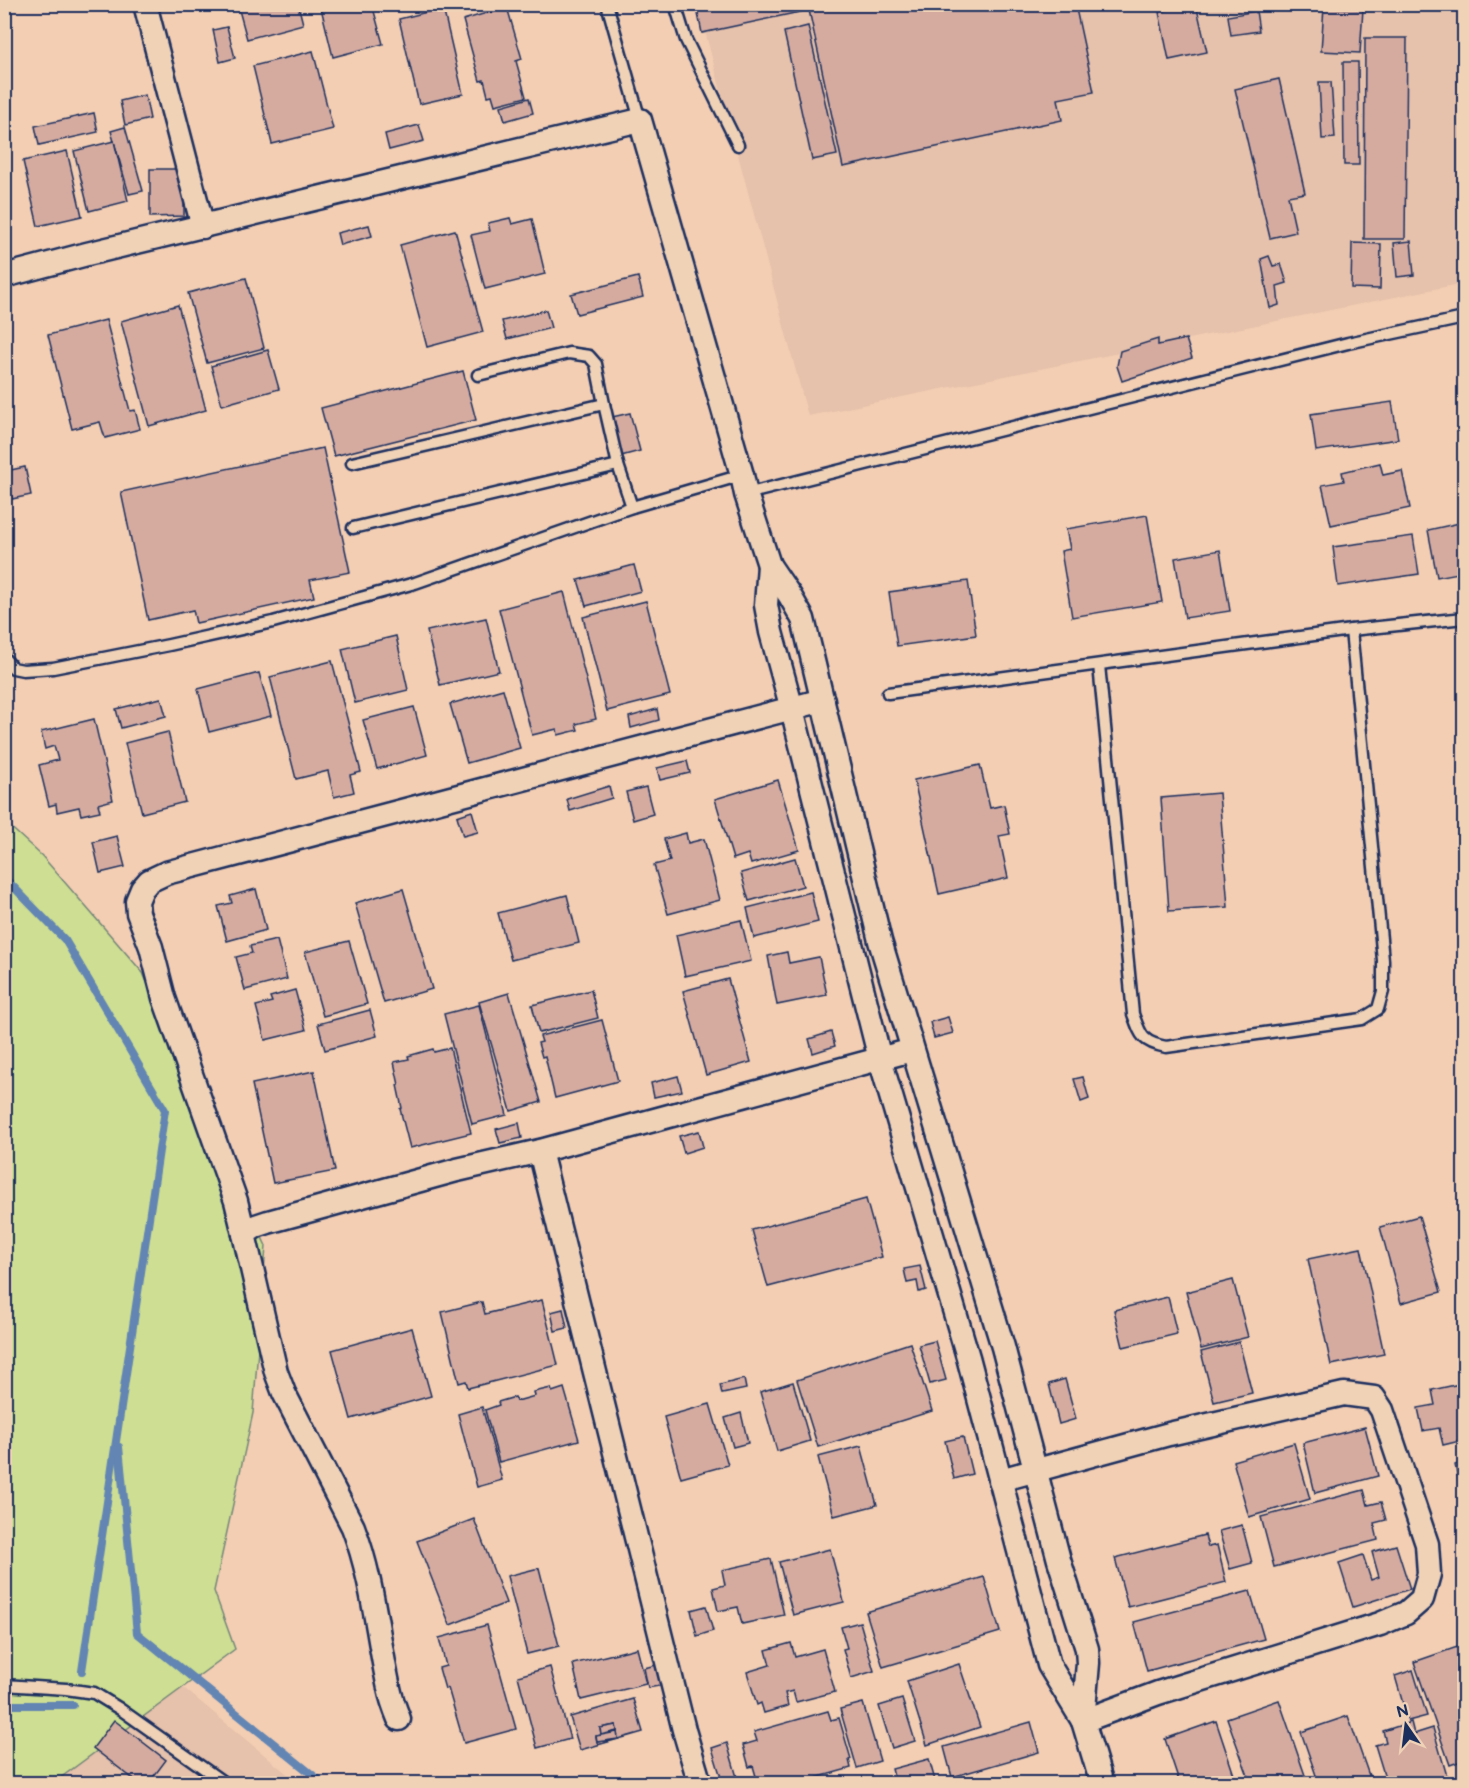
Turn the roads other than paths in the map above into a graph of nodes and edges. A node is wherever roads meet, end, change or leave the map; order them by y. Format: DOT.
graph roads {
  1 [pos="145,4"];
  2 [pos="607,4"];
  3 [pos="675,4"];
  4 [pos="640,120"];
  5 [pos="738,145"];
  6 [pos="203,227"];
  7 [pos="4,276"];
  8 [pos="1464,318"];
  9 [pos="477,375"];
  10 [pos="604,404"];
  11 [pos="352,463"];
  12 [pos="618,465"];
  13 [pos="744,485"];
  14 [pos="632,507"];
  15 [pos="353,528"];
  16 [pos="769,565"];
  17 [pos="1464,618"];
  18 [pos="1352,630"];
  19 [pos="4,658"];
  20 [pos="1099,665"];
  21 [pos="888,693"];
  22 [pos="824,700"];
  23 [pos="792,710"];
  24 [pos="912,1050"];
  25 [pos="880,1059"];
  26 [pos="540,1151"];
  27 [pos="244,1234"];
  28 [pos="1035,1471"];
  29 [pos="1000,1480"];
  30 [pos="4,1686"];
  31 [pos="399,1719"];
  32 [pos="1083,1721"];
  33 [pos="226,1784"];
  34 [pos="700,1784"];
  35 [pos="1102,1784"];
  1 -- 6 [label="street"];
  2 -- 4 [label="lane"];
  3 -- 5 [label="lane"];
  4 -- 6 [label="street"];
  4 -- 13 [label="street"];
  6 -- 7 [label="street"];
  8 -- 13 [label="lane"];
  9 -- 10 [label="lane"];
  10 -- 11 [label="lane"];
  10 -- 12 [label="lane"];
  12 -- 14 [label="lane"];
  12 -- 15 [label="lane"];
  13 -- 14 [label="lane"];
  13 -- 16 [label="street"];
  14 -- 19 [label="lane"];
  16 -- 22 [label="street"];
  16 -- 23 [label="street"];
  17 -- 18 [label="lane"];
  18 -- 20 [label="lane"];
  18 -- 20 [label="lane"];
  20 -- 21 [label="lane"];
  22 -- 23 [label="street"];
  22 -- 24 [label="street"];
  23 -- 25 [label="street"];
  23 -- 27 [label="street"];
  24 -- 25 [label="street"];
  24 -- 28 [label="street"];
  25 -- 26 [label="street"];
  25 -- 29 [label="street"];
  26 -- 27 [label="street"];
  26 -- 34 [label="street"];
  27 -- 31 [label="street"];
  28 -- 29 [label="street"];
  28 -- 32 [label="street"];
  28 -- 32 [label="street"];
  29 -- 32 [label="street"];
  30 -- 33 [label="lane"];
  32 -- 35 [label="street"];
}
